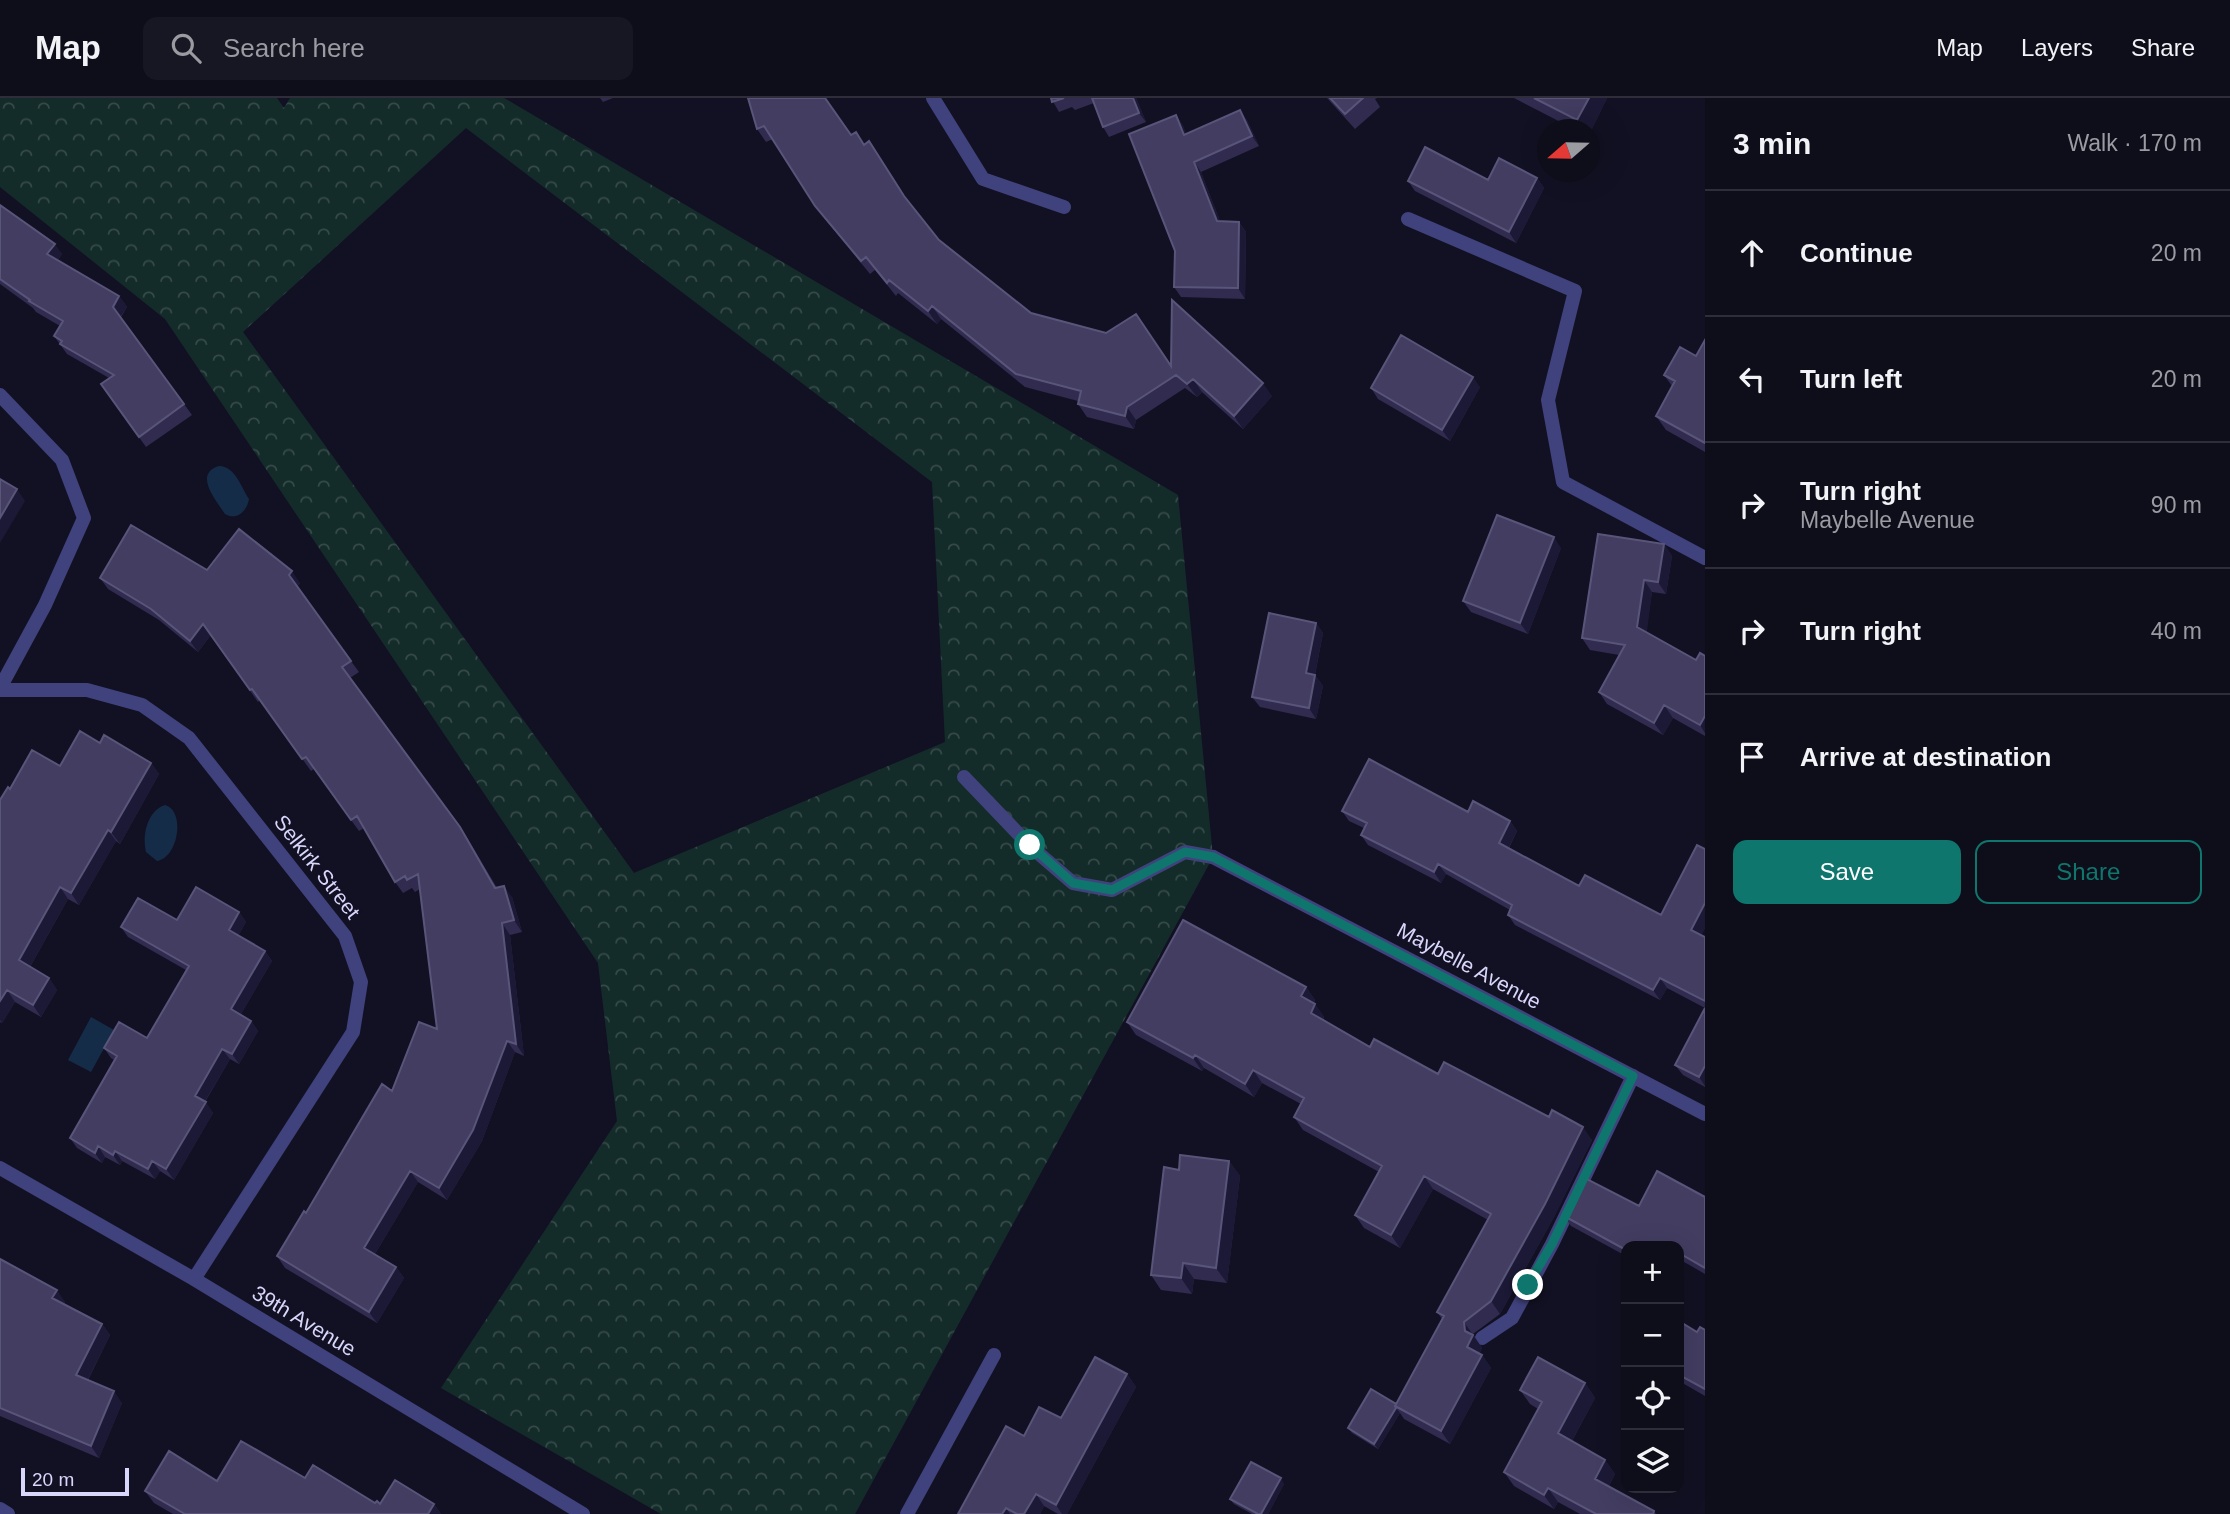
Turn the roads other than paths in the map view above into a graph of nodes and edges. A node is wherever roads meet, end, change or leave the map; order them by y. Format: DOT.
graph roads {
  1 [pos="933,98"];
  2 [pos="1064,207"];
  3 [pos="1408,219"];
  4 [pos="0,395"];
  5 [pos="1705,558"];
  6 [pos="0,689"];
  7 [pos="964,776"];
  8 [pos="1633,1076"];
  9 [pos="1705,1114"];
  10 [pos="0,1168"];
  11 [pos="194,1279"];
  12 [pos="1482,1338"];
  13 [pos="994,1355"];
  14 [pos="0,1509"];
  15 [pos="8,1514"];
  16 [pos="583,1514"];
  17 [pos="907,1514"];
  1 -- 2 [label="street"];
  3 -- 5 [label="street"];
  4 -- 6 [label="street, Selkirk Street"];
  6 -- 11 [label="street, Selkirk Street"];
  7 -- 8 [label="street, Maybelle Avenue"];
  8 -- 9 [label="street, Maybelle Avenue"];
  8 -- 12 [label="street"];
  10 -- 11 [label="street, 39th Avenue"];
  11 -- 16 [label="street, 39th Avenue"];
  13 -- 17 [label="street"];
  14 -- 15 [label="street"];
}
